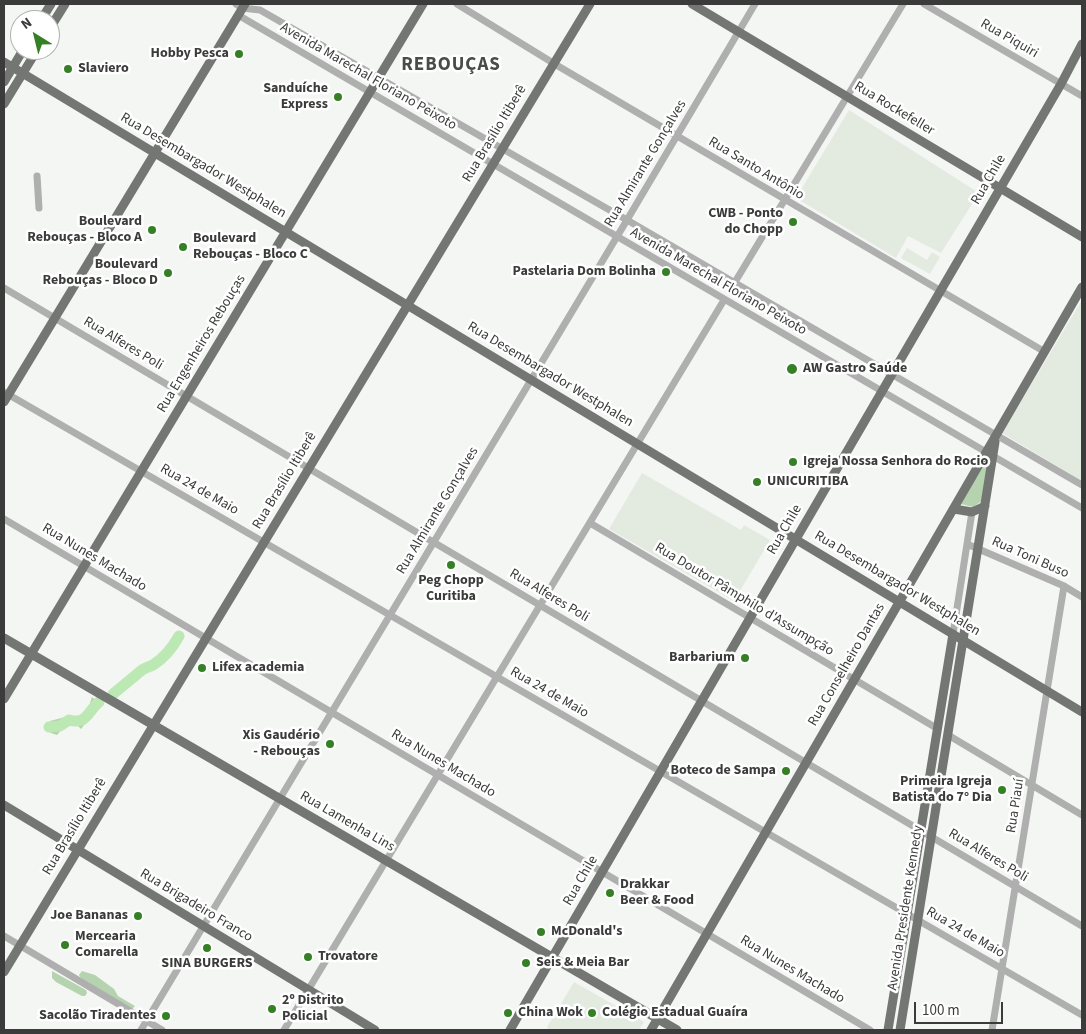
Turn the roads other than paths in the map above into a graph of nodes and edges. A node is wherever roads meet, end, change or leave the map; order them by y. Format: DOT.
graph roads {
  1 [pos="423,4"];
  2 [pos="457,4"];
  3 [pos="590,4"];
  4 [pos="692,4"];
  5 [pos="755,4"];
  6 [pos="903,4"];
  7 [pos="924,4"];
  8 [pos="240,8"];
  9 [pos="738,31"];
  10 [pos="1082,44"];
  11 [pos="17,60"];
  12 [pos="31,60"];
  13 [pos="4,62"];
  14 [pos="554,64"];
  15 [pos="13,67"];
  16 [pos="23,73"];
  17 [pos="379,77"];
  18 [pos="4,82"];
  19 [pos="1061,84"];
  20 [pos="370,92"];
  21 [pos="847,96"];
  22 [pos="1082,96"];
  23 [pos="4,104"];
  24 [pos="677,136"];
  25 [pos="502,149"];
  26 [pos="154,152"];
  27 [pos="493,164"];
  28 [pos="37,176"];
  29 [pos="1000,188"];
  30 [pos="784,200"];
  31 [pos="39,208"];
  32 [pos="628,220"];
  33 [pos="286,231"];
  34 [pos="1082,237"];
  35 [pos="617,238"];
  36 [pos="735,282"];
  37 [pos="1082,287"];
  38 [pos="4,288"];
  39 [pos="940,292"];
  40 [pos="724,300"];
  41 [pos="408,305"];
  42 [pos="54,318"];
  43 [pos="1044,352"];
  44 [pos="892,373"];
  45 [pos="532,379"];
  46 [pos="882,392"];
  47 [pos="5,396"];
  48 [pos="186,396"];
  49 [pos="997,434"];
  50 [pos="638,443"];
  51 [pos="990,455"];
  52 [pos="309,468"];
  53 [pos="141,471"];
  54 [pos="1082,485"];
  55 [pos="985,506"];
  56 [pos="1082,508"];
  57 [pos="954,509"];
  58 [pos="972,512"];
  59 [pos="4,519"];
  60 [pos="590,523"];
  61 [pos="796,538"];
  62 [pos="264,542"];
  63 [pos="434,542"];
  64 [pos="967,544"];
  65 [pos="979,548"];
  66 [pos="84,566"];
  67 [pos="1064,586"];
  68 [pos="1082,597"];
  69 [pos="900,602"];
  70 [pos="540,606"];
  71 [pos="390,615"];
  72 [pos="750,618"];
  73 [pos="953,634"];
  74 [pos="4,638"];
  75 [pos="206,638"];
  76 [pos="963,640"];
  77 [pos="31,654"];
  78 [pos="497,677"];
  79 [pos="854,680"];
  80 [pos="1047,691"];
  81 [pos="4,699"];
  82 [pos="942,699"];
  83 [pos="702,701"];
  84 [pos="954,701"];
  85 [pos="331,712"];
  86 [pos="1082,712"];
  87 [pos="153,725"];
  88 [pos="938,729"];
  89 [pos="948,735"];
  90 [pos="806,763"];
  91 [pos="660,772"];
  92 [pos="438,775"];
  93 [pos="1032,785"];
  94 [pos="928,788"];
  95 [pos="939,791"];
  96 [pos="279,798"];
  97 [pos="4,805"];
  98 [pos="1082,815"];
  99 [pos="921,831"];
  100 [pos="766,833"];
  101 [pos="931,837"];
  102 [pos="78,850"];
  103 [pos="386,861"];
  104 [pos="602,872"];
  105 [pos="1016,887"];
  106 [pos="907,914"];
  107 [pos="918,920"];
  108 [pos="203,926"];
  109 [pos="1082,926"];
  110 [pos="707,934"];
  111 [pos="4,936"];
  112 [pos="20,945"];
  113 [pos="901,955"];
  114 [pos="552,958"];
  115 [pos="911,963"];
  116 [pos="1002,969"];
  117 [pos="4,972"];
  118 [pos="308,990"];
  119 [pos="1082,1016"];
  120 [pos="658,1019"];
  121 [pos="146,1021"];
  122 [pos="141,1030"];
  123 [pos="162,1030"];
  124 [pos="284,1030"];
  125 [pos="375,1030"];
  126 [pos="510,1030"];
  127 [pos="651,1030"];
  128 [pos="677,1030"];
  129 [pos="870,1030"];
  130 [pos="888,1030"];
  131 [pos="900,1030"];
  132 [pos="992,1030"];
  1 -- 17 [label="main road, Rua Engenheiros Rebouças"];
  2 -- 14 [label="street, Rua Santo Antônio"];
  3 -- 14 [label="main road, Rua Brasílio Itiberê"];
  4 -- 9 [label="main road, Rua Rockefeller"];
  5 -- 9 [label="street, Rua Almirante Gonçalves"];
  6 -- 21 [label="street"];
  7 -- 19 [label="street, Rua Piquiri"];
  8 -- 17 [label="street, Avenida Marechal Floriano Peixoto"];
  8 -- 20 [label="street, Avenida Marechal Floriano Peixoto"];
  8 -- 26 [label="main road"];
  9 -- 21 [label="main road, Rua Rockefeller"];
  9 -- 24 [label="street, Rua Almirante Gonçalves"];
  10 -- 19 [label="main road, Rua Chile"];
  11 -- 15 [label="main road"];
  12 -- 16 [label="main road"];
  13 -- 15 [label="main road, Rua Desembargador Westphalen"];
  14 -- 24 [label="street, Rua Santo Antônio"];
  14 -- 25 [label="main road, Rua Brasílio Itiberê"];
  15 -- 16 [label="main road, Rua Desembargador Westphalen"];
  15 -- 18 [label="main road"];
  16 -- 23 [label="main road"];
  16 -- 26 [label="main road, Rua Desembargador Westphalen"];
  17 -- 20 [label="main road, Rua Engenheiros Rebouças"];
  17 -- 25 [label="street, Avenida Marechal Floriano Peixoto"];
  19 -- 22 [label="street, Rua Piquiri"];
  19 -- 29 [label="main road, Rua Chile"];
  20 -- 27 [label="street, Avenida Marechal Floriano Peixoto"];
  20 -- 33 [label="main road, Rua Engenheiros Rebouças"];
  21 -- 29 [label="main road, Rua Rockefeller"];
  21 -- 30 [label="street"];
  24 -- 30 [label="street, Rua Santo Antônio"];
  24 -- 32 [label="street, Rua Almirante Gonçalves"];
  25 -- 27 [label="main road, Rua Brasílio Itiberê"];
  25 -- 32 [label="street, Avenida Marechal Floriano Peixoto"];
  26 -- 33 [label="main road, Rua Desembargador Westphalen"];
  26 -- 42 [label="main road"];
  27 -- 35 [label="street, Avenida Marechal Floriano Peixoto"];
  27 -- 41 [label="main road, Rua Brasílio Itiberê"];
  28 -- 31 [label="street"];
  29 -- 34 [label="main road, Rua Rockefeller"];
  29 -- 39 [label="main road, Rua Chile"];
  30 -- 36 [label="street"];
  30 -- 39 [label="street, Rua Santo Antônio"];
  32 -- 35 [label="street, Rua Almirante Gonçalves"];
  32 -- 36 [label="street, Avenida Marechal Floriano Peixoto"];
  33 -- 41 [label="main road, Rua Desembargador Westphalen"];
  33 -- 48 [label="main road, Rua Engenheiros Rebouças"];
  35 -- 40 [label="street, Avenida Marechal Floriano Peixoto"];
  35 -- 45 [label="street, Rua Almirante Gonçalves"];
  36 -- 44 [label="street, Avenida Marechal Floriano Peixoto"];
  37 -- 43 [label="main road, Rua Conselheiro Dantas"];
  38 -- 42 [label="street, Rua Alferes Poli"];
  39 -- 43 [label="street, Rua Santo Antônio"];
  39 -- 44 [label="main road, Rua Chile"];
  40 -- 46 [label="street, Avenida Marechal Floriano Peixoto"];
  40 -- 50 [label="street"];
  41 -- 45 [label="main road, Rua Desembargador Westphalen"];
  41 -- 52 [label="main road, Rua Brasílio Itiberê"];
  42 -- 47 [label="main road"];
  42 -- 48 [label="street, Rua Alferes Poli"];
  43 -- 49 [label="main road, Rua Conselheiro Dantas"];
  44 -- 46 [label="main road, Rua Chile"];
  44 -- 49 [label="street, Avenida Marechal Floriano Peixoto"];
  45 -- 50 [label="main road, Rua Desembargador Westphalen"];
  45 -- 63 [label="street, Rua Almirante Gonçalves"];
  46 -- 51 [label="street, Avenida Marechal Floriano Peixoto"];
  46 -- 61 [label="main road, Rua Chile"];
  47 -- 53 [label="street, Rua 24 de Maio"];
  48 -- 52 [label="street, Rua Alferes Poli"];
  48 -- 53 [label="main road, Rua Engenheiros Rebouças"];
  49 -- 51 [label="main road, Rua Conselheiro Dantas"];
  49 -- 54 [label="street, Avenida Marechal Floriano Peixoto"];
  50 -- 60 [label="street"];
  50 -- 61 [label="main road, Rua Desembargador Westphalen"];
  51 -- 55 [label="main road, Avenida Presidente Kennedy"];
  51 -- 56 [label="street, Avenida Marechal Floriano Peixoto"];
  51 -- 57 [label="main road, Rua Conselheiro Dantas"];
  52 -- 62 [label="main road, Rua Brasílio Itiberê"];
  52 -- 63 [label="street, Rua Alferes Poli"];
  53 -- 62 [label="street, Rua 24 de Maio"];
  53 -- 66 [label="main road, Rua Engenheiros Rebouças"];
  55 -- 58 [label="main road"];
  55 -- 65 [label="main road, Avenida Presidente Kennedy"];
  57 -- 58 [label="main road"];
  57 -- 69 [label="main road, Rua Conselheiro Dantas"];
  58 -- 64 [label="street, Avenida Presidente Kennedy"];
  59 -- 66 [label="street, Rua Nunes Machado"];
  60 -- 70 [label="street"];
  60 -- 72 [label="street, Rua Doutor Pâmphilo d'Assumpção"];
  61 -- 69 [label="main road, Rua Desembargador Westphalen"];
  61 -- 72 [label="main road, Rua Chile"];
  62 -- 71 [label="street, Rua 24 de Maio"];
  62 -- 75 [label="main road, Rua Brasílio Itiberê"];
  63 -- 70 [label="street, Rua Alferes Poli"];
  63 -- 71 [label="street, Rua Almirante Gonçalves"];
  64 -- 65 [label="street, Rua Toni Buso"];
  64 -- 73 [label="street, Avenida Presidente Kennedy"];
  65 -- 67 [label="street, Rua Toni Buso"];
  65 -- 76 [label="main road, Avenida Presidente Kennedy"];
  66 -- 75 [label="street, Rua Nunes Machado"];
  66 -- 77 [label="main road, Rua Engenheiros Rebouças"];
  67 -- 68 [label="street, Rua Toni Buso"];
  67 -- 80 [label="street, Rua Piauí"];
  69 -- 73 [label="main road, Rua Desembargador Westphalen"];
  69 -- 79 [label="main road, Rua Conselheiro Dantas"];
  70 -- 78 [label="street"];
  70 -- 83 [label="street, Rua Alferes Poli"];
  71 -- 78 [label="street, Rua 24 de Maio"];
  71 -- 85 [label="street, Rua Almirante Gonçalves"];
  72 -- 79 [label="street, Rua Doutor Pâmphilo d'Assumpção"];
  72 -- 83 [label="main road, Rua Chile"];
  73 -- 76 [label="main road, Rua Desembargador Westphalen"];
  73 -- 82 [label="main road, Avenida Presidente Kennedy"];
  74 -- 77 [label="main road, Rua Lamenha Lins"];
  75 -- 85 [label="street, Rua Nunes Machado"];
  75 -- 87 [label="main road, Rua Brasílio Itiberê"];
  76 -- 80 [label="main road, Rua Desembargador Westphalen"];
  76 -- 84 [label="main road, Avenida Presidente Kennedy"];
  77 -- 81 [label="main road, Rua Engenheiros Rebouças"];
  77 -- 87 [label="main road, Rua Lamenha Lins"];
  78 -- 91 [label="street, Rua 24 de Maio"];
  78 -- 92 [label="street"];
  79 -- 88 [label="street, Rua Doutor Pâmphilo d'Assumpção"];
  79 -- 90 [label="main road, Rua Conselheiro Dantas"];
  80 -- 86 [label="main road, Rua Desembargador Westphalen"];
  80 -- 93 [label="street, Rua Piauí"];
  82 -- 84 [label="main road"];
  82 -- 88 [label="main road, Avenida Presidente Kennedy"];
  83 -- 90 [label="street, Rua Alferes Poli"];
  83 -- 91 [label="main road, Rua Chile"];
  84 -- 89 [label="main road, Avenida Presidente Kennedy"];
  85 -- 92 [label="street, Rua Nunes Machado"];
  85 -- 96 [label="street, Rua Almirante Gonçalves"];
  87 -- 96 [label="main road, Rua Lamenha Lins"];
  87 -- 102 [label="main road, Rua Brasílio Itiberê"];
  88 -- 94 [label="main road, Avenida Presidente Kennedy"];
  89 -- 93 [label="street"];
  89 -- 95 [label="main road, Avenida Presidente Kennedy"];
  90 -- 99 [label="street, Rua Alferes Poli"];
  90 -- 100 [label="main road, Rua Conselheiro Dantas"];
  91 -- 100 [label="street, Rua 24 de Maio"];
  91 -- 104 [label="main road, Rua Chile"];
  92 -- 103 [label="street"];
  92 -- 104 [label="street, Rua Nunes Machado"];
  93 -- 98 [label="street"];
  93 -- 105 [label="street, Rua Piauí"];
  94 -- 95 [label="main road"];
  94 -- 99 [label="main road, Avenida Presidente Kennedy"];
  95 -- 101 [label="main road, Avenida Presidente Kennedy"];
  96 -- 103 [label="main road, Rua Lamenha Lins"];
  96 -- 108 [label="street, Rua Almirante Gonçalves"];
  97 -- 102 [label="main road, Rua Brigadeiro Franco"];
  99 -- 101 [label="street, Rua Alferes Poli"];
  99 -- 106 [label="main road, Avenida Presidente Kennedy"];
  100 -- 106 [label="street, Rua 24 de Maio"];
  100 -- 110 [label="main road, Rua Conselheiro Dantas"];
  101 -- 105 [label="street, Rua Alferes Poli"];
  101 -- 107 [label="main road, Avenida Presidente Kennedy"];
  102 -- 108 [label="main road, Rua Brigadeiro Franco"];
  102 -- 112 [label="main road, Rua Brasílio Itiberê"];
  103 -- 114 [label="main road, Rua Lamenha Lins"];
  103 -- 118 [label="street"];
  104 -- 110 [label="street, Rua Nunes Machado"];
  104 -- 114 [label="main road, Rua Chile"];
  105 -- 109 [label="street, Rua Alferes Poli"];
  105 -- 116 [label="street, Rua Piauí"];
  106 -- 107 [label="street, Rua 24 de Maio"];
  106 -- 113 [label="main road, Avenida Presidente Kennedy"];
  107 -- 115 [label="main road, Avenida Presidente Kennedy"];
  107 -- 116 [label="street, Rua 24 de Maio"];
  108 -- 118 [label="main road, Rua Brigadeiro Franco"];
  108 -- 121 [label="street, Rua Almirante Gonçalves"];
  110 -- 120 [label="main road, Rua Conselheiro Dantas"];
  110 -- 129 [label="street, Rua Nunes Machado"];
  111 -- 112 [label="street"];
  112 -- 117 [label="main road, Rua Brasílio Itiberê"];
  112 -- 121 [label="street"];
  113 -- 115 [label="main road"];
  113 -- 130 [label="main road, Avenida Presidente Kennedy"];
  114 -- 120 [label="main road, Rua Lamenha Lins"];
  114 -- 126 [label="main road, Rua Chile"];
  115 -- 131 [label="main road, Avenida Presidente Kennedy"];
  116 -- 119 [label="street, Rua 24 de Maio"];
  116 -- 132 [label="street, Rua Piauí"];
  118 -- 124 [label="street"];
  118 -- 125 [label="main road, Rua Brigadeiro Franco"];
  120 -- 127 [label="main road, Rua Conselheiro Dantas"];
  120 -- 128 [label="main road, Rua Lamenha Lins"];
  121 -- 122 [label="street, Rua Almirante Gonçalves"];
  121 -- 123 [label="street"];
}
